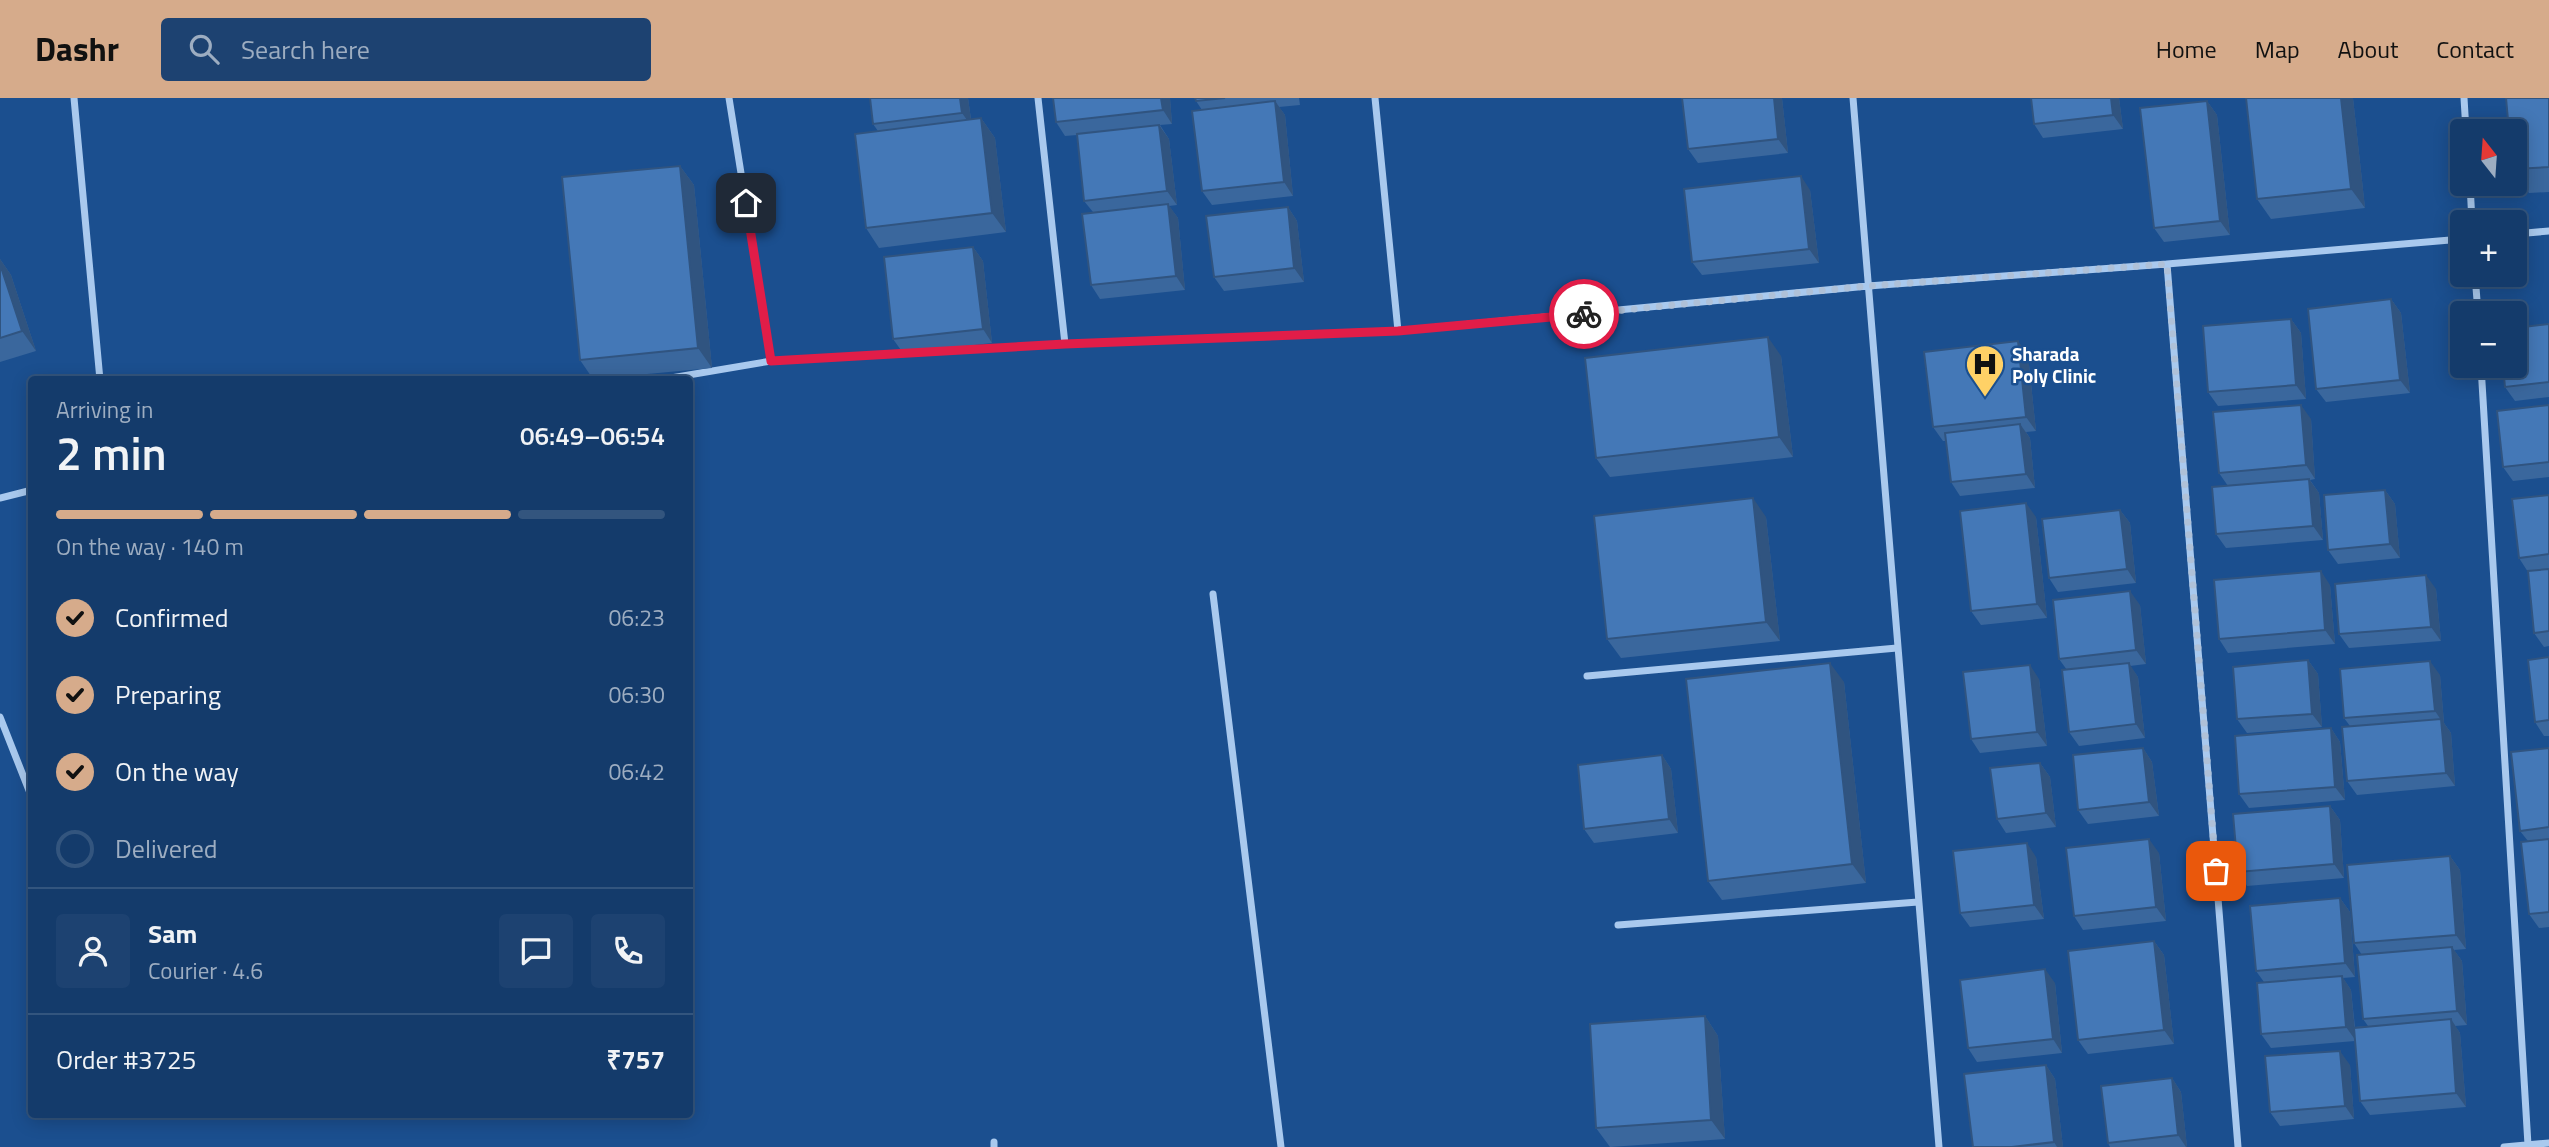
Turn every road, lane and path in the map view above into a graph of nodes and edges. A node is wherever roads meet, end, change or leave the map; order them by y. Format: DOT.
graph roads {
  1 [pos="74,98"];
  2 [pos="729,98"];
  3 [pos="1038,98"];
  4 [pos="1375,98"];
  5 [pos="1853,98"];
  6 [pos="2464,98"];
  7 [pos="2465,119"];
  8 [pos="2549,231"];
  9 [pos="2527,233"];
  10 [pos="2450,240"];
  11 [pos="2167,264"];
  12 [pos="1868,286"];
  13 [pos="1398,331"];
  14 [pos="1065,344"];
  15 [pos="771,361"];
  16 [pos="100,376"];
  17 [pos="683,376"];
  18 [pos="2482,378"];
  19 [pos="28,491"];
  20 [pos="0,498"];
  21 [pos="1213,594"];
  22 [pos="1897,648"];
  23 [pos="1587,676"];
  24 [pos="0,717"];
  25 [pos="28,789"];
  26 [pos="1918,902"];
  27 [pos="1618,925"];
  28 [pos="2549,1143"];
  29 [pos="2528,1145"];
  30 [pos="1281,1147"];
  31 [pos="1938,1147"];
  32 [pos="2238,1147"];
  33 [pos="2504,1147"];
  1 -- 16 [label="street"];
  2 -- 15 [label="street"];
  3 -- 14 [label="street"];
  4 -- 13 [label="street"];
  5 -- 12 [label="street"];
  6 -- 7 [label="street"];
  8 -- 9 [label="street"];
  10 -- 11 [label="street"];
  11 -- 12 [label="street"];
  11 -- 32 [label="street"];
  12 -- 13 [label="street"];
  12 -- 22 [label="street"];
  13 -- 14 [label="street"];
  14 -- 15 [label="street"];
  15 -- 17 [label="street"];
  18 -- 29 [label="street"];
  19 -- 20 [label="street"];
  21 -- 30 [label="street"];
  22 -- 23 [label="street"];
  22 -- 26 [label="street"];
  24 -- 25 [label="street"];
  26 -- 27 [label="street"];
  26 -- 31 [label="street"];
  28 -- 29 [label="street"];
  29 -- 33 [label="street"];
}
